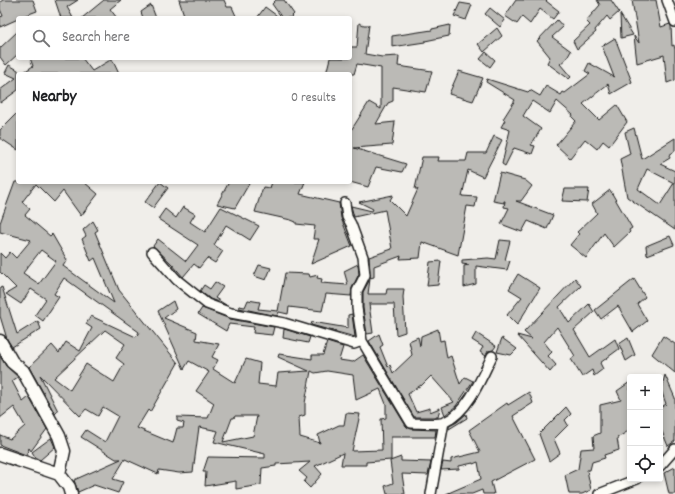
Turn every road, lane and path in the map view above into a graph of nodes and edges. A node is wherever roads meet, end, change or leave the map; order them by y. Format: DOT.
graph roads {
  1 [pos="667,0"];
  2 [pos="675,22"];
  3 [pos="345,203"];
  4 [pos="152,252"];
  5 [pos="0,341"];
  6 [pos="362,341"];
  7 [pos="492,356"];
  8 [pos="444,422"];
  9 [pos="675,449"];
  10 [pos="0,454"];
  11 [pos="663,463"];
  12 [pos="59,474"];
  13 [pos="629,482"];
  14 [pos="71,494"];
  15 [pos="431,494"];
  16 [pos="599,494"];
  1 -- 2 [label="street"];
  3 -- 6 [label="street"];
  4 -- 6 [label="street"];
  5 -- 12 [label="street"];
  6 -- 8 [label="street"];
  7 -- 8 [label="street"];
  8 -- 15 [label="street"];
  9 -- 11 [label="street"];
  10 -- 12 [label="street"];
  12 -- 14 [label="street"];
  13 -- 16 [label="street"];
}
